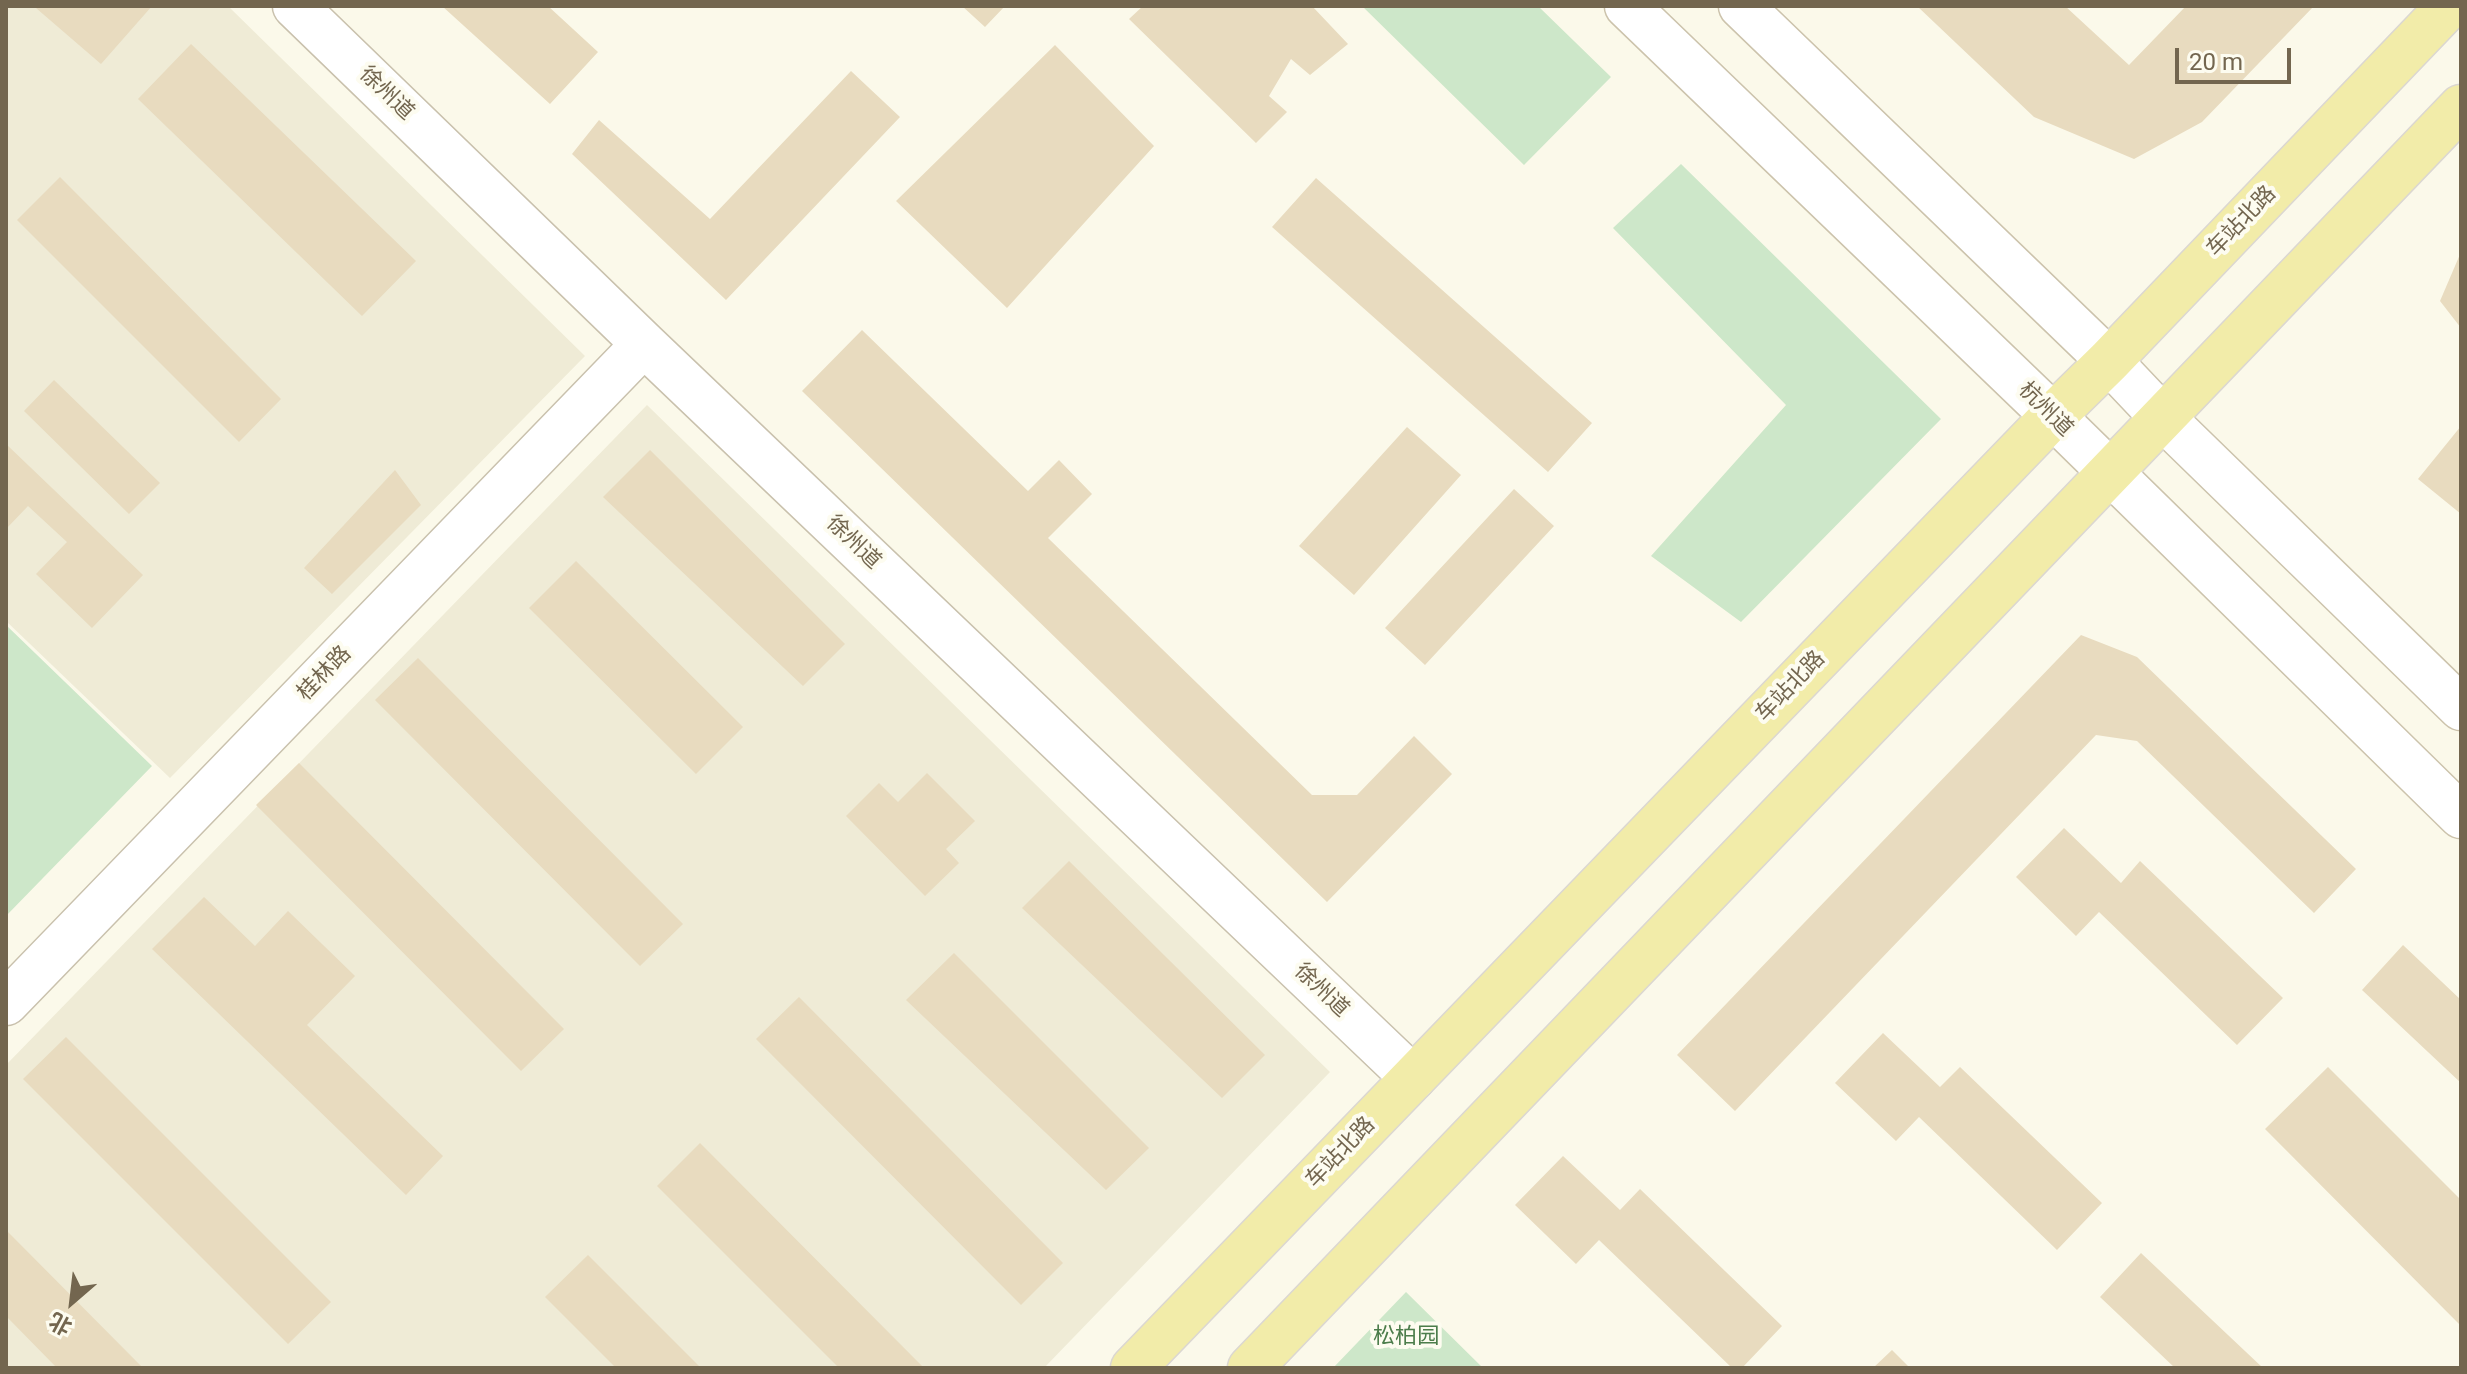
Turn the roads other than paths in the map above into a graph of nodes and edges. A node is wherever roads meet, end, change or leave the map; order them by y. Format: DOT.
graph roads {
  1 [pos="295,6"];
  2 [pos="1627,6"];
  3 [pos="1741,6"];
  4 [pos="2449,6"];
  5 [pos="2461,107"];
  6 [pos="644,344"];
  7 [pos="2109,361"];
  8 [pos="2053,416"];
  9 [pos="2163,418"];
  10 [pos="2110,474"];
  11 [pos="2461,708"];
  12 [pos="2461,816"];
  13 [pos="6,1003"];
  14 [pos="1413,1078"];
  15 [pos="1133,1368"];
  16 [pos="1250,1368"];
  1 -- 6 [label="street, 徐州道"];
  2 -- 8 [label="street, 杭州道"];
  3 -- 7 [label="street"];
  4 -- 7 [label="main road, 车站北路"];
  5 -- 9 [label="main road"];
  6 -- 13 [label="street, 桂林路"];
  6 -- 14 [label="street, 徐州道"];
  7 -- 8 [label="main road, 车站北路"];
  7 -- 9 [label="street"];
  8 -- 10 [label="street, 杭州道"];
  8 -- 14 [label="main road, 车站北路"];
  9 -- 10 [label="main road"];
  9 -- 11 [label="street"];
  10 -- 12 [label="street, 杭州道"];
  10 -- 16 [label="main road"];
  14 -- 15 [label="main road, 车站北路"];
}
